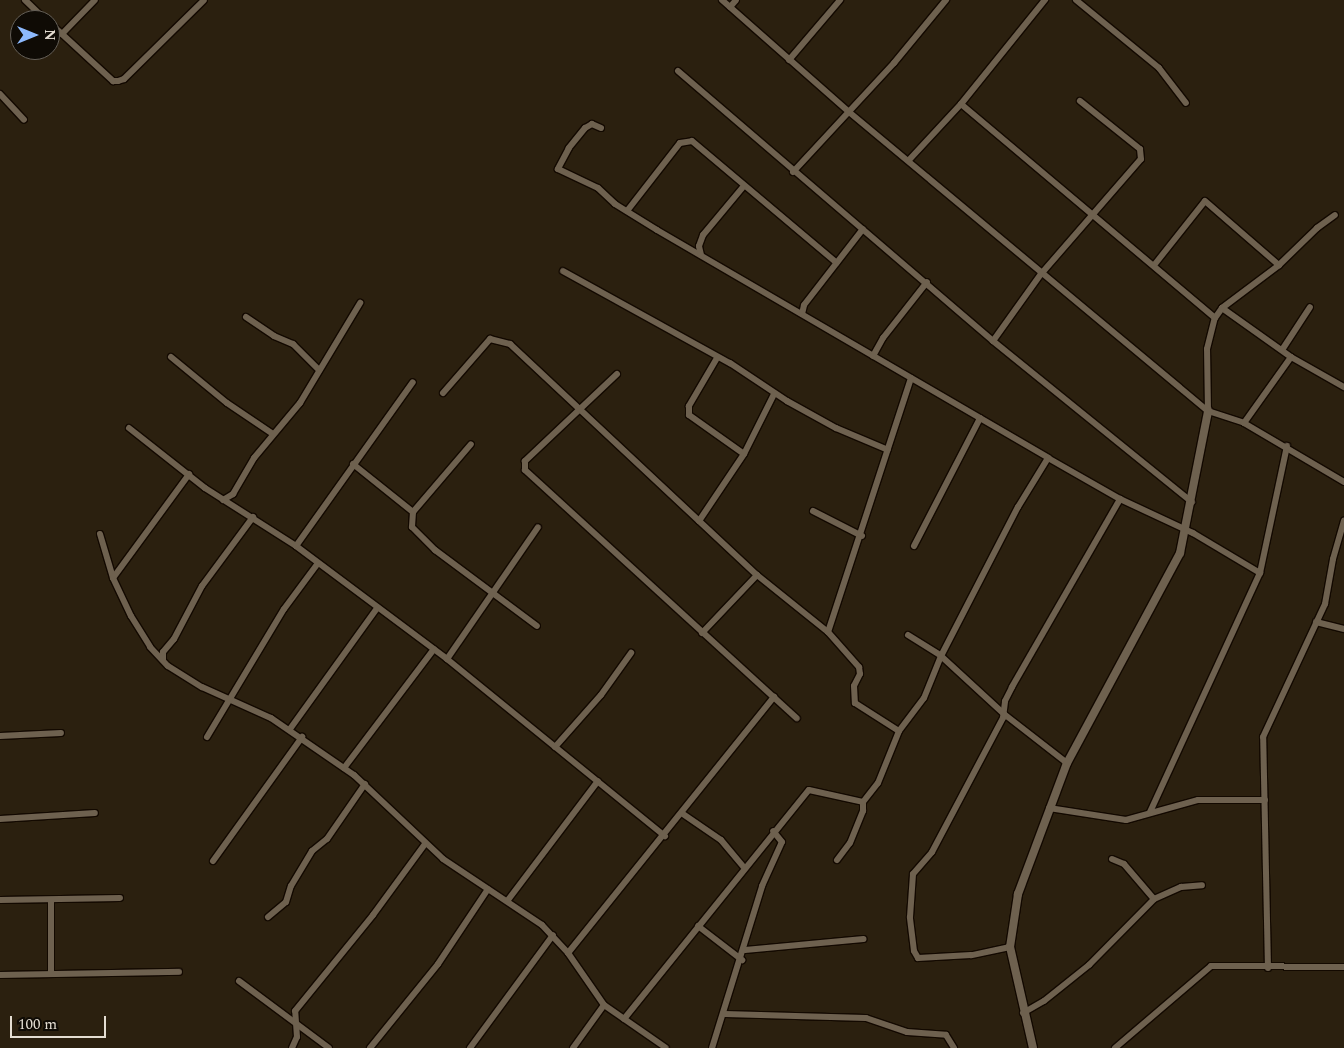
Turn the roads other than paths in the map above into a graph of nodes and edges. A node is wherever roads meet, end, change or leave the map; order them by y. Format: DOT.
graph roads {
  1 [pos="26,0"];
  2 [pos="95,0"];
  3 [pos="204,0"];
  4 [pos="722,0"];
  5 [pos="736,0"];
  6 [pos="840,0"];
  7 [pos="946,0"];
  8 [pos="1045,0"];
  9 [pos="1076,0"];
  10 [pos="730,7"];
  11 [pos="36,10"];
  12 [pos="62,34"];
  13 [pos="789,60"];
  14 [pos="678,71"];
  15 [pos="0,94"];
  16 [pos="1080,101"];
  17 [pos="1186,103"];
  18 [pos="961,104"];
  19 [pos="849,112"];
  20 [pos="24,120"];
  21 [pos="601,128"];
  22 [pos="909,160"];
  23 [pos="793,172"];
  24 [pos="743,187"];
  25 [pos="627,211"];
  26 [pos="1091,215"];
  27 [pos="1335,216"];
  28 [pos="863,228"];
  29 [pos="701,256"];
  30 [pos="837,263"];
  31 [pos="1155,264"];
  32 [pos="1279,265"];
  33 [pos="563,271"];
  34 [pos="1041,274"];
  35 [pos="928,282"];
  36 [pos="360,303"];
  37 [pos="1310,307"];
  38 [pos="1222,308"];
  39 [pos="802,314"];
  40 [pos="246,316"];
  41 [pos="1215,318"];
  42 [pos="993,341"];
  43 [pos="1282,350"];
  44 [pos="873,356"];
  45 [pos="171,357"];
  46 [pos="1291,357"];
  47 [pos="717,358"];
  48 [pos="319,370"];
  49 [pos="617,374"];
  50 [pos="911,378"];
  51 [pos="413,382"];
  52 [pos="1344,387"];
  53 [pos="443,393"];
  54 [pos="774,394"];
  55 [pos="579,411"];
  56 [pos="1208,412"];
  57 [pos="980,418"];
  58 [pos="1244,423"];
  59 [pos="130,428"];
  60 [pos="273,434"];
  61 [pos="471,444"];
  62 [pos="1287,446"];
  63 [pos="888,450"];
  64 [pos="744,454"];
  65 [pos="1048,458"];
  66 [pos="353,464"];
  67 [pos="189,474"];
  68 [pos="1344,482"];
  69 [pos="233,494"];
  70 [pos="1120,499"];
  71 [pos="223,500"];
  72 [pos="1192,502"];
  73 [pos="234,506"];
  74 [pos="813,511"];
  75 [pos="413,512"];
  76 [pos="253,517"];
  77 [pos="699,521"];
  78 [pos="1344,521"];
  79 [pos="538,527"];
  80 [pos="1343,530"];
  81 [pos="1186,531"];
  82 [pos="100,534"];
  83 [pos="862,536"];
  84 [pos="296,546"];
  85 [pos="914,546"];
  86 [pos="318,563"];
  87 [pos="1260,573"];
  88 [pos="757,575"];
  89 [pos="113,578"];
  90 [pos="492,592"];
  91 [pos="378,606"];
  92 [pos="1316,622"];
  93 [pos="537,626"];
  94 [pos="1344,629"];
  95 [pos="828,632"];
  96 [pos="702,634"];
  97 [pos="908,636"];
  98 [pos="434,649"];
  99 [pos="631,653"];
  100 [pos="941,656"];
  101 [pos="448,659"];
  102 [pos="163,660"];
  103 [pos="774,697"];
  104 [pos="231,699"];
  105 [pos="1004,714"];
  106 [pos="797,718"];
  107 [pos="290,729"];
  108 [pos="899,731"];
  109 [pos="61,732"];
  110 [pos="0,736"];
  111 [pos="207,737"];
  112 [pos="302,737"];
  113 [pos="555,747"];
  114 [pos="1067,763"];
  115 [pos="344,768"];
  116 [pos="598,781"];
  117 [pos="365,784"];
  118 [pos="1265,800"];
  119 [pos="863,802"];
  120 [pos="1049,808"];
  121 [pos="1150,812"];
  122 [pos="95,813"];
  123 [pos="683,814"];
  124 [pos="0,819"];
  125 [pos="773,831"];
  126 [pos="665,836"];
  127 [pos="425,844"];
  128 [pos="1112,859"];
  129 [pos="213,860"];
  130 [pos="837,860"];
  131 [pos="744,867"];
  132 [pos="1202,886"];
  133 [pos="488,889"];
  134 [pos="120,898"];
  135 [pos="1154,899"];
  136 [pos="0,900"];
  137 [pos="51,900"];
  138 [pos="508,900"];
  139 [pos="268,917"];
  140 [pos="698,926"];
  141 [pos="554,935"];
  142 [pos="862,939"];
  143 [pos="1010,946"];
  144 [pos="745,950"];
  145 [pos="568,953"];
  146 [pos="742,960"];
  147 [pos="1344,967"];
  148 [pos="1268,968"];
  149 [pos="179,972"];
  150 [pos="51,974"];
  151 [pos="0,975"];
  152 [pos="239,981"];
  153 [pos="604,1005"];
  154 [pos="1023,1013"];
  155 [pos="725,1014"];
  156 [pos="624,1019"];
  157 [pos="297,1025"];
  158 [pos="292,1048"];
  159 [pos="329,1048"];
  160 [pos="370,1048"];
  161 [pos="470,1048"];
  162 [pos="573,1048"];
  163 [pos="666,1048"];
  164 [pos="712,1048"];
  165 [pos="954,1048"];
  166 [pos="1033,1048"];
  167 [pos="1115,1048"];
  1 -- 11 [label="street"];
  2 -- 12 [label="street"];
  3 -- 12 [label="street"];
  4 -- 10 [label="street"];
  5 -- 10 [label="street"];
  6 -- 13 [label="street"];
  7 -- 19 [label="street"];
  8 -- 18 [label="street"];
  9 -- 17 [label="street"];
  10 -- 13 [label="street"];
  13 -- 19 [label="street"];
  14 -- 23 [label="street"];
  15 -- 20 [label="street"];
  16 -- 26 [label="street"];
  18 -- 22 [label="street"];
  18 -- 26 [label="street"];
  19 -- 22 [label="street"];
  19 -- 23 [label="street"];
  21 -- 25 [label="street"];
  22 -- 34 [label="street"];
  23 -- 28 [label="street"];
  24 -- 25 [label="street"];
  24 -- 29 [label="street"];
  24 -- 30 [label="street"];
  25 -- 29 [label="street"];
  26 -- 31 [label="street"];
  26 -- 34 [label="street"];
  27 -- 32 [label="street"];
  28 -- 30 [label="street"];
  28 -- 35 [label="street"];
  29 -- 39 [label="street"];
  30 -- 39 [label="street"];
  31 -- 32 [label="street"];
  31 -- 41 [label="street"];
  32 -- 38 [label="street"];
  33 -- 47 [label="street"];
  34 -- 42 [label="street"];
  34 -- 56 [label="street"];
  35 -- 42 [label="street"];
  35 -- 44 [label="street"];
  36 -- 48 [label="street"];
  37 -- 43 [label="street"];
  38 -- 41 [label="street"];
  38 -- 43 [label="street"];
  39 -- 44 [label="street"];
  40 -- 48 [label="street"];
  41 -- 56 [label="street"];
  42 -- 72 [label="street"];
  43 -- 46 [label="street"];
  44 -- 50 [label="street"];
  45 -- 60 [label="street"];
  46 -- 52 [label="street"];
  46 -- 58 [label="street"];
  47 -- 54 [label="street"];
  47 -- 64 [label="street"];
  48 -- 60 [label="street"];
  49 -- 55 [label="street"];
  50 -- 57 [label="street"];
  50 -- 63 [label="street"];
  51 -- 66 [label="street"];
  53 -- 55 [label="street"];
  54 -- 63 [label="street"];
  54 -- 64 [label="street"];
  55 -- 77 [label="street"];
  55 -- 96 [label="street"];
  56 -- 58 [label="street"];
  56 -- 72 [label="street"];
  57 -- 65 [label="street"];
  57 -- 85 [label="street"];
  58 -- 62 [label="street"];
  59 -- 67 [label="street"];
  60 -- 69 [label="street"];
  61 -- 75 [label="street"];
  62 -- 68 [label="street"];
  62 -- 87 [label="street"];
  63 -- 83 [label="street"];
  64 -- 77 [label="street"];
  65 -- 70 [label="street"];
  65 -- 100 [label="street"];
  66 -- 75 [label="street"];
  66 -- 84 [label="street"];
  67 -- 71 [label="street"];
  67 -- 89 [label="street"];
  69 -- 71 [label="street"];
  69 -- 73 [label="street"];
  70 -- 81 [label="street"];
  70 -- 105 [label="street"];
  71 -- 73 [label="street"];
  72 -- 81 [label="street"];
  73 -- 76 [label="street"];
  74 -- 83 [label="street"];
  75 -- 90 [label="street"];
  76 -- 84 [label="street"];
  76 -- 102 [label="street"];
  77 -- 88 [label="street"];
  78 -- 80 [label="street"];
  79 -- 90 [label="street"];
  80 -- 92 [label="street"];
  81 -- 87 [label="street"];
  81 -- 114 [label="street"];
  82 -- 89 [label="street"];
  83 -- 95 [label="street"];
  84 -- 86 [label="street"];
  86 -- 91 [label="street"];
  86 -- 104 [label="street"];
  87 -- 121 [label="street"];
  88 -- 95 [label="street"];
  88 -- 96 [label="street"];
  89 -- 102 [label="street"];
  90 -- 93 [label="street"];
  90 -- 101 [label="street"];
  91 -- 98 [label="street"];
  91 -- 107 [label="street"];
  92 -- 94 [label="street"];
  92 -- 118 [label="street"];
  95 -- 108 [label="street"];
  96 -- 103 [label="street"];
  97 -- 100 [label="street"];
  98 -- 101 [label="street"];
  98 -- 115 [label="street"];
  99 -- 113 [label="street"];
  100 -- 105 [label="street"];
  100 -- 108 [label="street"];
  101 -- 113 [label="street"];
  102 -- 104 [label="street"];
  103 -- 106 [label="street"];
  103 -- 123 [label="street"];
  104 -- 107 [label="street"];
  104 -- 111 [label="street"];
  105 -- 114 [label="street"];
  105 -- 143 [label="street"];
  107 -- 112 [label="street"];
  108 -- 119 [label="street"];
  109 -- 110 [label="street"];
  112 -- 115 [label="street"];
  112 -- 129 [label="street"];
  113 -- 116 [label="street"];
  114 -- 120 [label="street"];
  115 -- 117 [label="street"];
  116 -- 126 [label="street"];
  116 -- 138 [label="street"];
  117 -- 127 [label="street"];
  117 -- 139 [label="street"];
  118 -- 121 [label="street"];
  118 -- 148 [label="street"];
  119 -- 125 [label="street"];
  119 -- 130 [label="street"];
  120 -- 121 [label="street"];
  120 -- 143 [label="street"];
  122 -- 124 [label="street"];
  123 -- 126 [label="street"];
  123 -- 131 [label="street"];
  125 -- 131 [label="street"];
  125 -- 144 [label="street"];
  126 -- 145 [label="street"];
  127 -- 133 [label="street"];
  127 -- 157 [label="street"];
  128 -- 135 [label="street"];
  131 -- 140 [label="street"];
  132 -- 135 [label="street"];
  133 -- 138 [label="street"];
  133 -- 160 [label="street"];
  134 -- 137 [label="street"];
  135 -- 154 [label="street"];
  136 -- 137 [label="street"];
  137 -- 150 [label="street"];
  138 -- 141 [label="street"];
  140 -- 146 [label="street"];
  140 -- 156 [label="street"];
  141 -- 145 [label="street"];
  141 -- 161 [label="street"];
  142 -- 144 [label="street"];
  143 -- 154 [label="street"];
  144 -- 146 [label="street"];
  145 -- 153 [label="street"];
  146 -- 155 [label="street"];
  147 -- 148 [label="street"];
  148 -- 167 [label="street"];
  149 -- 150 [label="street"];
  150 -- 151 [label="street"];
  152 -- 157 [label="street"];
  153 -- 156 [label="street"];
  153 -- 162 [label="street"];
  154 -- 166 [label="street"];
  155 -- 164 [label="street"];
  155 -- 165 [label="street"];
  156 -- 163 [label="street"];
  157 -- 158 [label="street"];
  157 -- 159 [label="street"];
}
